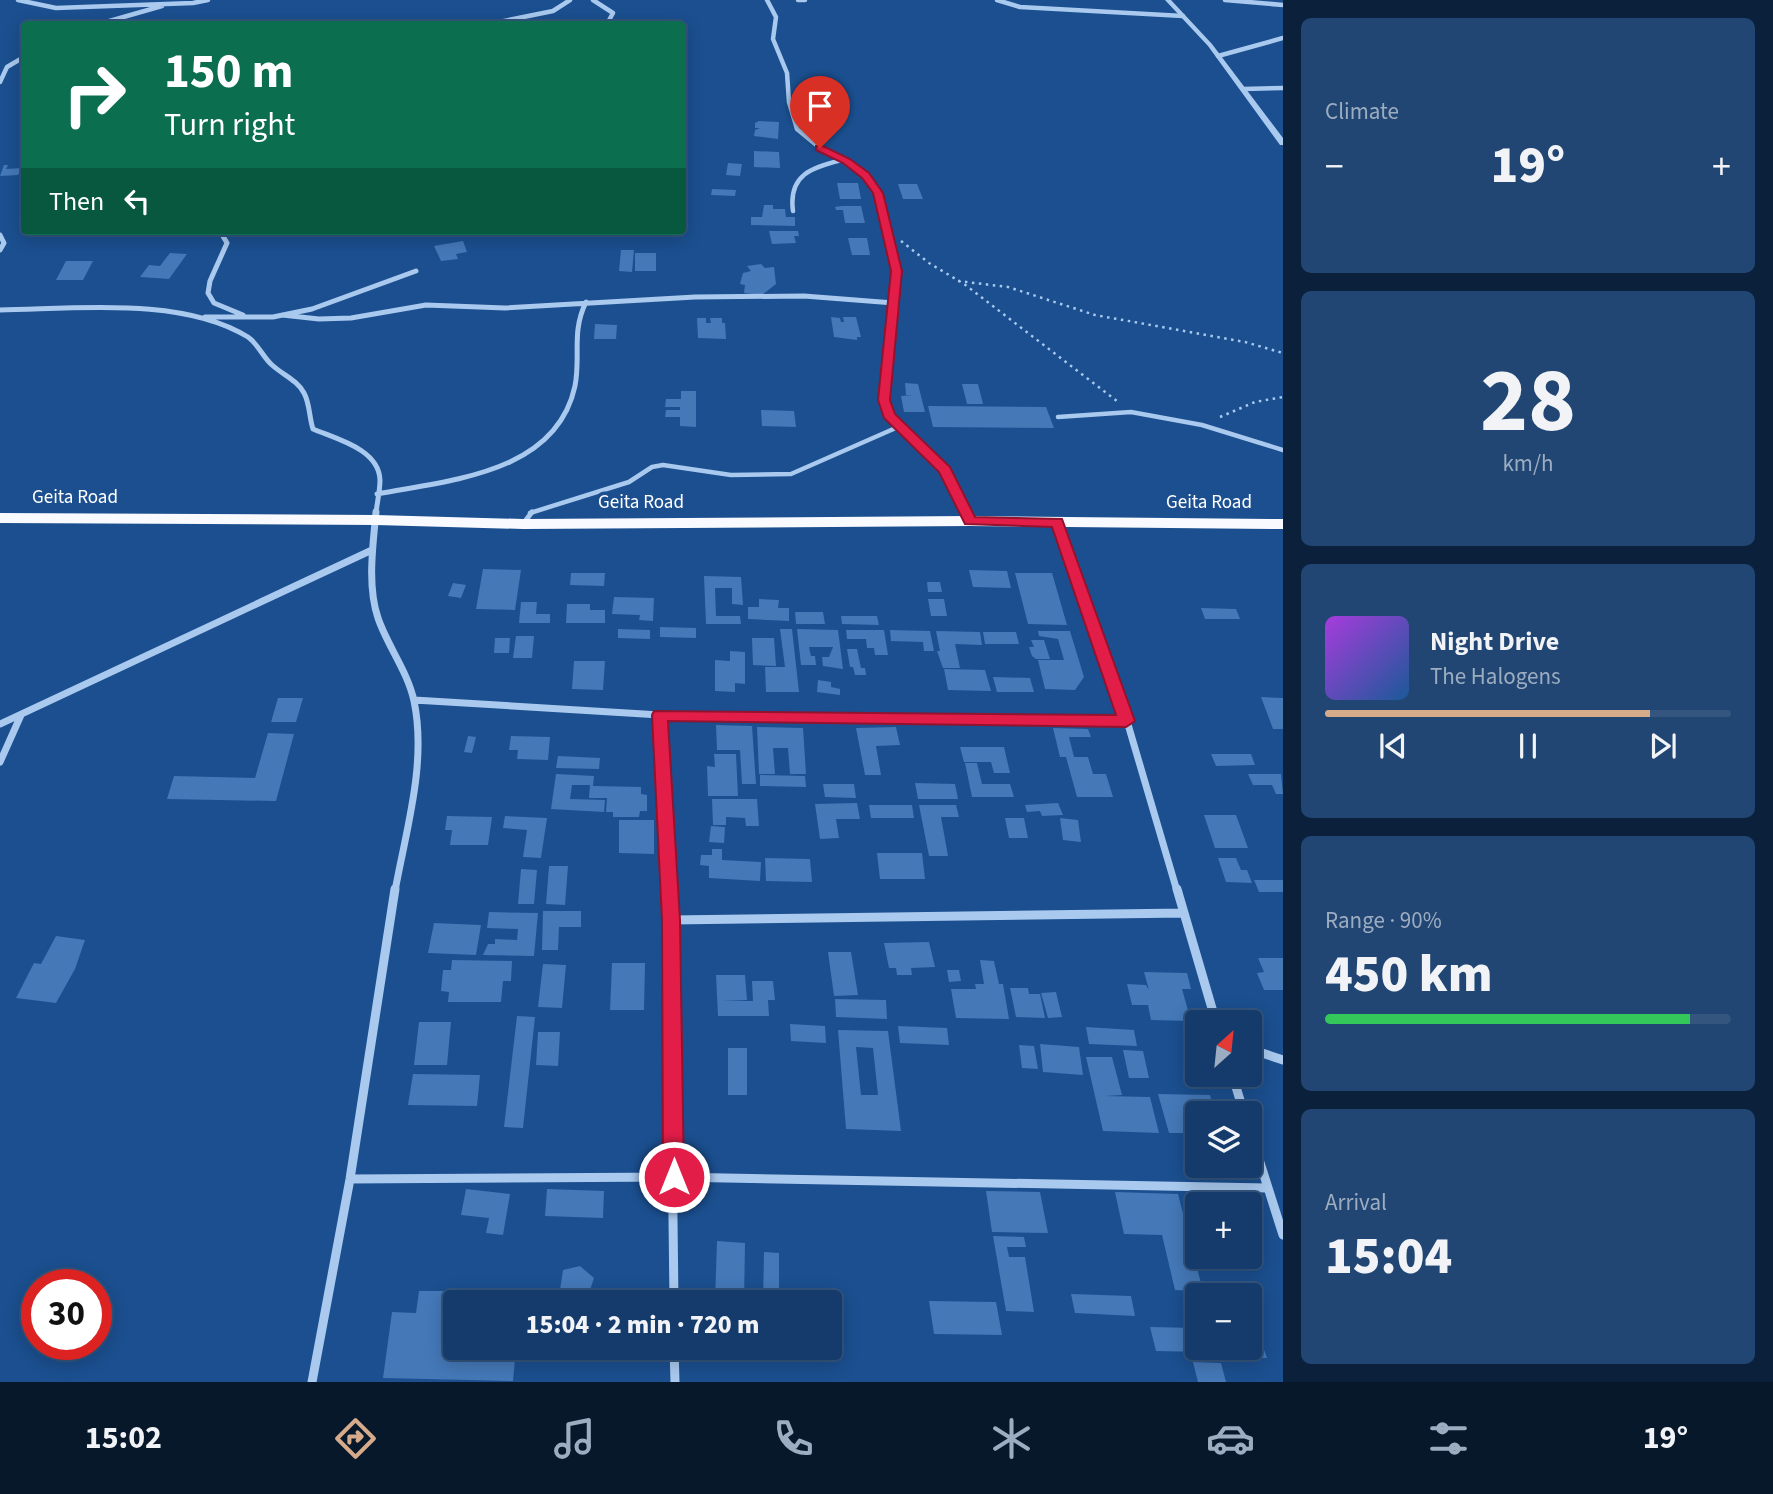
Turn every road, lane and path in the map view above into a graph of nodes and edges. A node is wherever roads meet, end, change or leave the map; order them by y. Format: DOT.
graph roads {
  1 [pos="18,0"];
  2 [pos="208,0"];
  3 [pos="570,0"];
  4 [pos="593,0"];
  5 [pos="766,0"];
  6 [pos="798,0"];
  7 [pos="805,0"];
  8 [pos="997,0"];
  9 [pos="1168,0"];
  10 [pos="1225,0"];
  11 [pos="167,2"];
  12 [pos="1283,5"];
  13 [pos="1183,16"];
  14 [pos="108,21"];
  15 [pos="503,21"];
  16 [pos="609,21"];
  17 [pos="1283,38"];
  18 [pos="1218,56"];
  19 [pos="21,59"];
  20 [pos="0,67"];
  21 [pos="7,68"];
  22 [pos="0,82"];
  23 [pos="1283,88"];
  24 [pos="1243,89"];
  25 [pos="1283,143"];
  26 [pos="843,159"];
  27 [pos="793,211"];
  28 [pos="884,226"];
  29 [pos="0,235"];
  30 [pos="222,235"];
  31 [pos="0,250"];
  32 [pos="416,271"];
  33 [pos="958,281"];
  34 [pos="586,302"];
  35 [pos="894,303"];
  36 [pos="0,310"];
  37 [pos="282,315"];
  38 [pos="194,317"];
  39 [pos="246,317"];
  40 [pos="1283,353"];
  41 [pos="1283,397"];
  42 [pos="1132,412"];
  43 [pos="1058,418"];
  44 [pos="1202,425"];
  45 [pos="898,427"];
  46 [pos="1283,450"];
  47 [pos="377,494"];
  48 [pos="0,518"];
  49 [pos="376,520"];
  50 [pos="970,521"];
  51 [pos="1057,522"];
  52 [pos="523,524"];
  53 [pos="1283,524"];
  54 [pos="372,550"];
  55 [pos="414,700"];
  56 [pos="21,715"];
  57 [pos="660,715"];
  58 [pos="1126,721"];
  59 [pos="0,724"];
  60 [pos="0,762"];
  61 [pos="1184,913"];
  62 [pos="671,920"];
  63 [pos="1212,1010"];
  64 [pos="1262,1053"];
  65 [pos="1283,1060"];
  66 [pos="1262,1171"];
  67 [pos="674,1177"];
  68 [pos="350,1179"];
  69 [pos="1267,1188"];
  70 [pos="1283,1235"];
  71 [pos="674,1290"];
  72 [pos="674,1360"];
  73 [pos="312,1382"];
  74 [pos="674,1382"];
  1 -- 11 [label="street"];
  2 -- 11 [label="street"];
  3 -- 15 [label="street"];
  4 -- 16 [label="street"];
  5 -- 26 [label="street"];
  6 -- 7 [label="street"];
  8 -- 13 [label="street"];
  9 -- 13 [label="street"];
  10 -- 12 [label="street"];
  11 -- 14 [label="street"];
  13 -- 18 [label="street"];
  17 -- 18 [label="street"];
  18 -- 24 [label="street"];
  19 -- 21 [label="street"];
  20 -- 21 [label="street"];
  21 -- 22 [label="street"];
  23 -- 24 [label="street"];
  24 -- 25 [label="street"];
  26 -- 27 [label="street"];
  26 -- 28 [label="street"];
  28 -- 33 [label="path"];
  28 -- 35 [label="street"];
  29 -- 31 [label="street"];
  30 -- 39 [label="street"];
  32 -- 37 [label="street"];
  33 -- 40 [label="path"];
  33 -- 42 [label="path"];
  34 -- 35 [label="street"];
  34 -- 37 [label="street"];
  34 -- 47 [label="street"];
  35 -- 45 [label="street"];
  36 -- 38 [label="street"];
  37 -- 39 [label="street"];
  38 -- 39 [label="street"];
  38 -- 47 [label="street"];
  41 -- 44 [label="path"];
  42 -- 43 [label="lane"];
  42 -- 44 [label="lane"];
  44 -- 46 [label="lane"];
  45 -- 50 [label="street"];
  45 -- 52 [label="lane"];
  47 -- 49 [label="street"];
  48 -- 49 [label="highway, Geita Road"];
  49 -- 52 [label="highway, Geita Road"];
  49 -- 54 [label="street"];
  50 -- 51 [label="highway, Geita Road"];
  50 -- 52 [label="highway, Geita Road"];
  51 -- 53 [label="highway, Geita Road"];
  51 -- 58 [label="street"];
  54 -- 55 [label="street"];
  54 -- 56 [label="street"];
  55 -- 57 [label="street"];
  55 -- 68 [label="street"];
  56 -- 59 [label="street"];
  56 -- 60 [label="street"];
  57 -- 58 [label="street"];
  57 -- 62 [label="street"];
  58 -- 61 [label="street"];
  61 -- 62 [label="street"];
  61 -- 63 [label="street"];
  62 -- 67 [label="street"];
  64 -- 65 [label="street"];
  66 -- 69 [label="street"];
  67 -- 68 [label="street"];
  67 -- 69 [label="street"];
  67 -- 71 [label="street"];
  68 -- 73 [label="street"];
  69 -- 70 [label="street"];
  72 -- 74 [label="street"];
}
